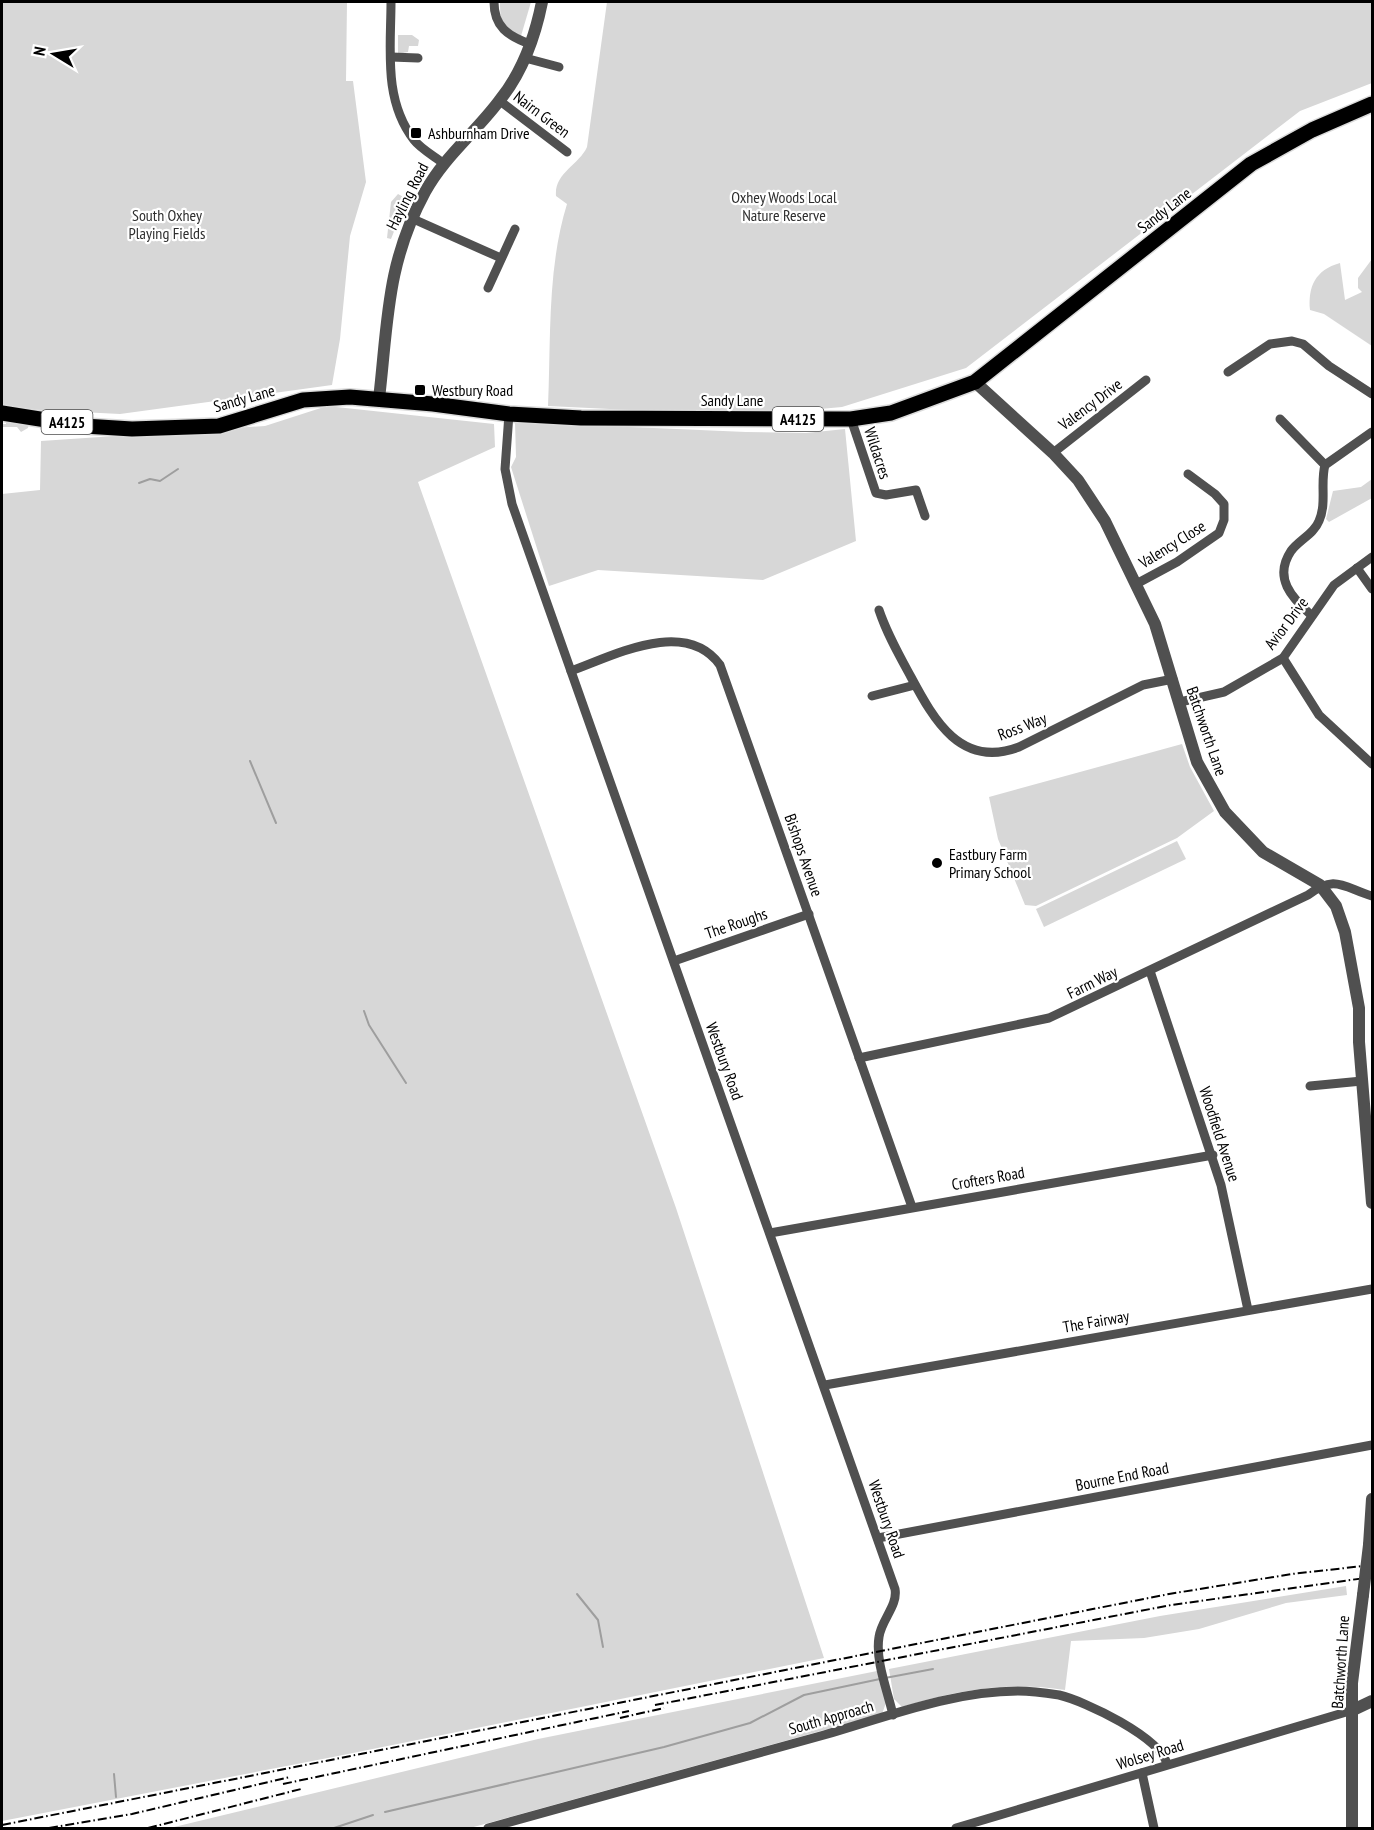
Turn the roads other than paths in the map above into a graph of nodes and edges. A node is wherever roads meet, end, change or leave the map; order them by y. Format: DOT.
graph roads {
  1 [pos="391,2"];
  2 [pos="494,2"];
  3 [pos="542,2"];
  4 [pos="530,44"];
  5 [pos="391,57"];
  6 [pos="418,58"];
  7 [pos="525,58"];
  8 [pos="559,67"];
  9 [pos="500,101"];
  10 [pos="1372,105"];
  11 [pos="567,152"];
  12 [pos="443,163"];
  13 [pos="411,218"];
  14 [pos="515,229"];
  15 [pos="501,258"];
  16 [pos="488,288"];
  17 [pos="1228,372"];
  18 [pos="1146,380"];
  19 [pos="975,382"];
  20 [pos="1372,394"];
  21 [pos="379,399"];
  22 [pos="2,414"];
  23 [pos="509,414"];
  24 [pos="851,419"];
  25 [pos="1280,419"];
  26 [pos="1372,432"];
  27 [pos="1053,453"];
  28 [pos="1325,465"];
  29 [pos="1188,474"];
  30 [pos="925,516"];
  31 [pos="1372,557"];
  32 [pos="1357,568"];
  33 [pos="1138,583"];
  34 [pos="1372,589"];
  35 [pos="879,610"];
  36 [pos="1311,615"];
  37 [pos="1282,658"];
  38 [pos="571,671"];
  39 [pos="1173,679"];
  40 [pos="915,685"];
  41 [pos="872,696"];
  42 [pos="1180,702"];
  43 [pos="1372,764"];
  44 [pos="1320,885"];
  45 [pos="1372,896"];
  46 [pos="808,914"];
  47 [pos="674,961"];
  48 [pos="1150,970"];
  49 [pos="859,1058"];
  50 [pos="1362,1082"];
  51 [pos="1310,1086"];
  52 [pos="1369,1120"];
  53 [pos="1213,1155"];
  54 [pos="1372,1203"];
  55 [pos="912,1207"];
  56 [pos="770,1233"];
  57 [pos="1372,1289"];
  58 [pos="1248,1310"];
  59 [pos="825,1385"];
  60 [pos="1372,1445"];
  61 [pos="1372,1499"];
  62 [pos="878,1538"];
  63 [pos="1372,1701"];
  64 [pos="1353,1710"];
  65 [pos="893,1715"];
  66 [pos="1167,1764"];
  67 [pos="1142,1773"];
  68 [pos="488,1828"];
  69 [pos="956,1828"];
  70 [pos="1154,1828"];
  71 [pos="1352,1828"];
  1 -- 5 [label="street"];
  2 -- 4 [label="street"];
  3 -- 4 [label="street, Hayling Road"];
  4 -- 7 [label="street, Hayling Road"];
  5 -- 6 [label="street"];
  5 -- 12 [label="street"];
  7 -- 8 [label="street"];
  7 -- 9 [label="street, Hayling Road"];
  9 -- 11 [label="street, Nairn Green"];
  9 -- 12 [label="street, Hayling Road"];
  10 -- 19 [label="main road, Sandy Lane / A4125"];
  12 -- 13 [label="street, Hayling Road"];
  13 -- 15 [label="street"];
  13 -- 21 [label="street, Hayling Road"];
  14 -- 15 [label="street"];
  15 -- 16 [label="street"];
  17 -- 20 [label="street"];
  18 -- 27 [label="street, Valency Drive"];
  19 -- 24 [label="main road, Sandy Lane / A4125"];
  19 -- 27 [label="street, Batchworth Lane"];
  21 -- 22 [label="main road, Sandy Lane / A4125"];
  21 -- 23 [label="main road, Sandy Lane / A4125"];
  23 -- 24 [label="main road, Sandy Lane / A4125"];
  23 -- 38 [label="street, Westbury Road"];
  24 -- 30 [label="street, Wildacres"];
  25 -- 28 [label="street"];
  26 -- 28 [label="street"];
  27 -- 33 [label="street, Batchworth Lane"];
  28 -- 36 [label="street"];
  29 -- 33 [label="street, Valency Close"];
  31 -- 32 [label="street, Avior Drive"];
  32 -- 34 [label="street"];
  32 -- 36 [label="street, Avior Drive"];
  33 -- 39 [label="street, Batchworth Lane"];
  35 -- 40 [label="street, Ross Way"];
  36 -- 37 [label="street, Avior Drive"];
  37 -- 42 [label="street, Avior Drive"];
  37 -- 43 [label="street"];
  38 -- 46 [label="street, Bishops Avenue"];
  38 -- 47 [label="street, Westbury Road"];
  39 -- 40 [label="street, Ross Way"];
  39 -- 42 [label="street, Batchworth Lane"];
  40 -- 41 [label="street"];
  42 -- 44 [label="street, Batchworth Lane"];
  44 -- 45 [label="street"];
  44 -- 48 [label="street, Farm Way"];
  44 -- 50 [label="street, Batchworth Lane"];
  46 -- 47 [label="street, The Roughs"];
  46 -- 49 [label="street, Bishops Avenue"];
  47 -- 56 [label="street, Westbury Road"];
  48 -- 49 [label="street, Farm Way"];
  48 -- 53 [label="street, Woodfield Avenue"];
  49 -- 55 [label="street, Bishops Avenue"];
  50 -- 51 [label="street"];
  50 -- 52 [label="street, Batchworth Lane"];
  52 -- 54 [label="street, Batchworth Lane"];
  53 -- 55 [label="street, Crofters Road"];
  53 -- 58 [label="street, Woodfield Avenue"];
  55 -- 56 [label="street, Crofters Road"];
  56 -- 59 [label="street, Westbury Road"];
  57 -- 58 [label="street, The Fairway"];
  58 -- 59 [label="street, The Fairway"];
  59 -- 62 [label="street, Westbury Road"];
  60 -- 62 [label="street, Bourne End Road"];
  61 -- 64 [label="street, Batchworth Lane, bridge"];
  62 -- 65 [label="street, Westbury Road"];
  63 -- 64 [label="street"];
  64 -- 66 [label="street, Wolsey Road"];
  64 -- 71 [label="street, Batchworth Lane"];
  65 -- 66 [label="street, South Approach"];
  65 -- 68 [label="street, South Approach"];
  66 -- 67 [label="street, Wolsey Road"];
  67 -- 69 [label="street, Wolsey Road"];
  67 -- 70 [label="street"];
}
